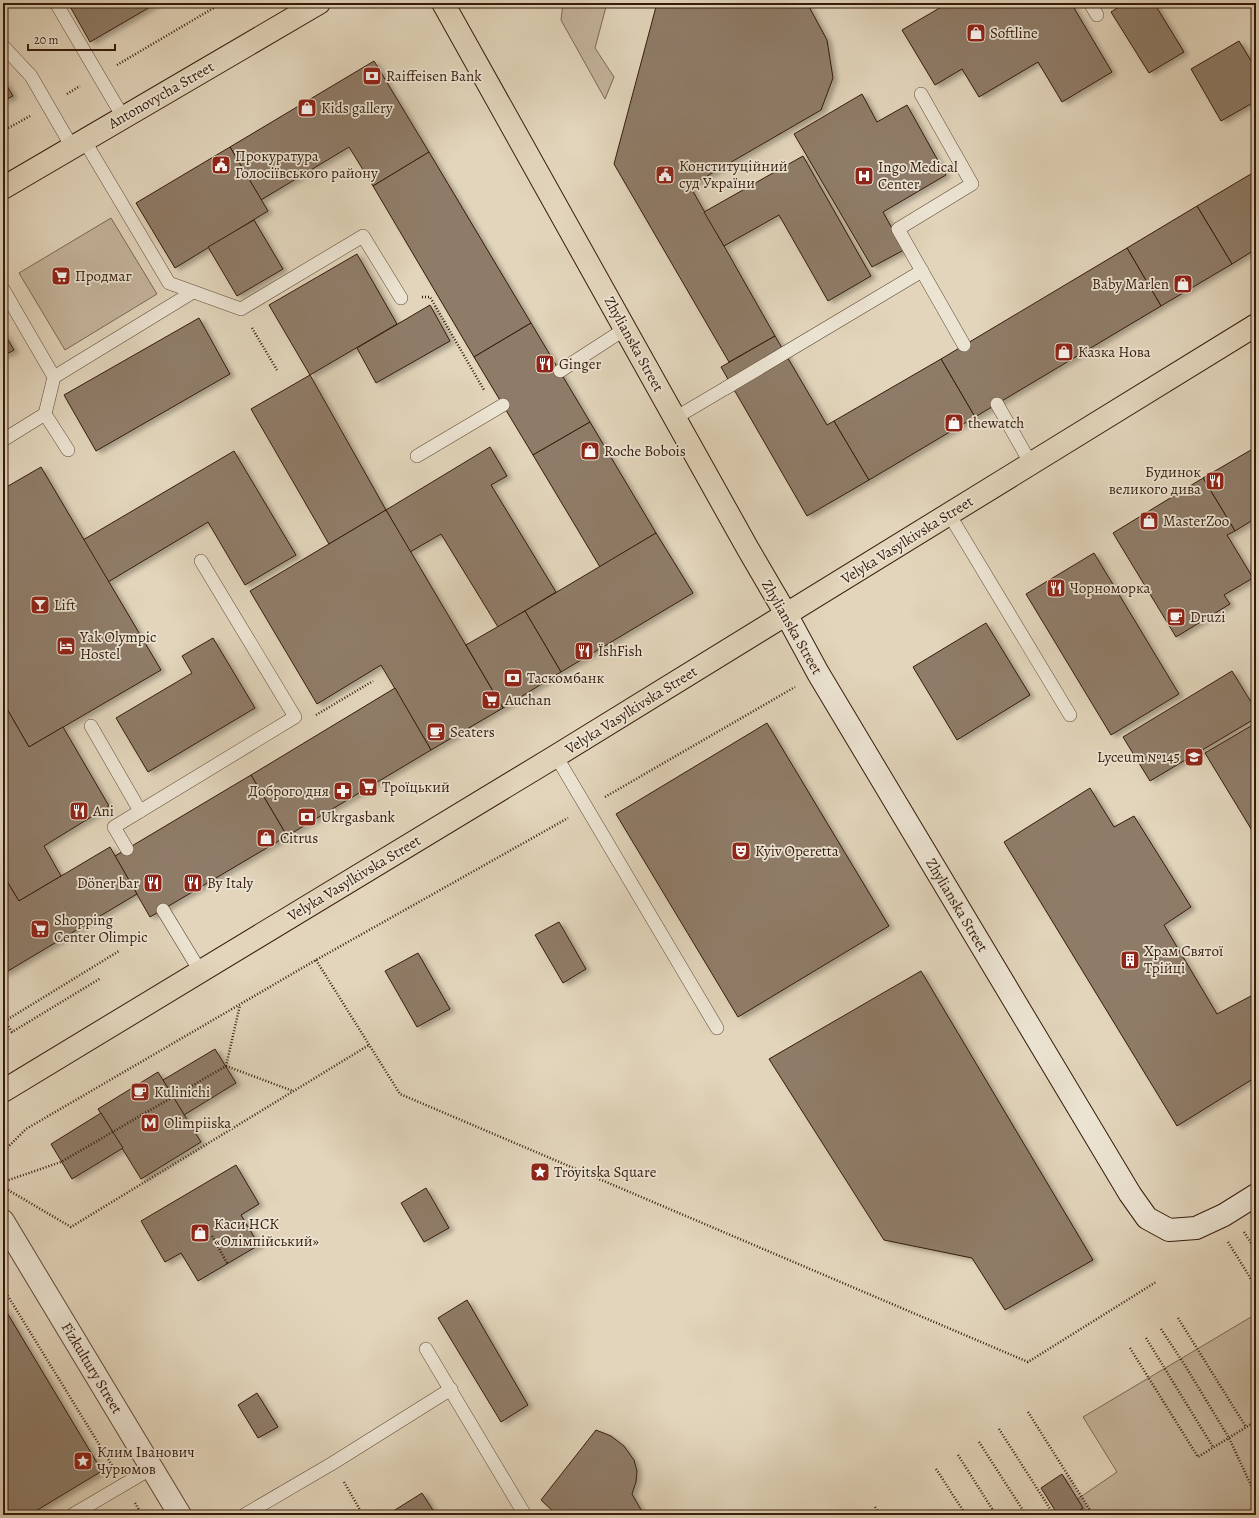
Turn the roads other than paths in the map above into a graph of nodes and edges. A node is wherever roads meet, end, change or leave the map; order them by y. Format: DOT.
graph roads {
  1 [pos="56,3"];
  2 [pos="319,3"];
  3 [pos="443,3"];
  4 [pos="1090,3"];
  5 [pos="1098,15"];
  6 [pos="3,46"];
  7 [pos="921,94"];
  8 [pos="123,117"];
  9 [pos="78,144"];
  10 [pos="3,188"];
  11 [pos="922,271"];
  12 [pos="3,289"];
  13 [pos="193,292"];
  14 [pos="401,298"];
  15 [pos="1256,325"];
  16 [pos="625,329"];
  17 [pos="964,345"];
  18 [pos="560,372"];
  19 [pos="54,377"];
  20 [pos="997,404"];
  21 [pos="499,407"];
  22 [pos="44,414"];
  23 [pos="675,418"];
  24 [pos="3,440"];
  25 [pos="68,450"];
  26 [pos="417,456"];
  27 [pos="1031,464"];
  28 [pos="949,514"];
  29 [pos="201,561"];
  30 [pos="786,614"];
  31 [pos="1070,715"];
  32 [pos="91,726"];
  33 [pos="556,756"];
  34 [pos="140,811"];
  35 [pos="127,849"];
  36 [pos="163,910"];
  37 [pos="200,971"];
  38 [pos="717,1028"];
  39 [pos="3,1091"];
  40 [pos="1256,1196"];
  41 [pos="3,1221"];
  42 [pos="426,1349"];
  43 [pos="451,1389"];
  44 [pos="152,1468"];
  45 [pos="72,1515"];
  46 [pos="180,1515"];
  47 [pos="244,1515"];
  48 [pos="525,1515"];
  1 -- 8 [label="lane"];
  2 -- 8 [label="main road, Antonovycha Street"];
  3 -- 16 [label="main road, Zhylianska Street"];
  4 -- 5 [label="lane"];
  6 -- 9 [label="lane"];
  7 -- 11 [label="lane"];
  8 -- 9 [label="main road, Antonovycha Street"];
  9 -- 10 [label="main road, Antonovycha Street"];
  9 -- 13 [label="lane"];
  11 -- 17 [label="lane"];
  11 -- 23 [label="lane"];
  12 -- 19 [label="lane"];
  13 -- 14 [label="lane"];
  13 -- 19 [label="lane"];
  15 -- 27 [label="main road, Velyka Vasylkivska Street"];
  16 -- 18 [label="lane"];
  16 -- 23 [label="main road, Zhylianska Street"];
  19 -- 22 [label="lane"];
  20 -- 27 [label="lane"];
  21 -- 26 [label="lane"];
  22 -- 24 [label="lane"];
  22 -- 25 [label="lane"];
  23 -- 30 [label="main road, Zhylianska Street"];
  27 -- 28 [label="main road, Velyka Vasylkivska Street"];
  28 -- 30 [label="main road, Velyka Vasylkivska Street"];
  28 -- 31 [label="lane"];
  29 -- 34 [label="lane"];
  30 -- 33 [label="main road, Velyka Vasylkivska Street"];
  30 -- 40 [label="main road, Zhylianska Street"];
  32 -- 34 [label="lane"];
  33 -- 37 [label="main road, Velyka Vasylkivska Street"];
  33 -- 38 [label="lane"];
  34 -- 35 [label="lane"];
  36 -- 37 [label="lane"];
  37 -- 39 [label="main road, Velyka Vasylkivska Street"];
  41 -- 44 [label="main road, Fizkultury Street"];
  42 -- 43 [label="lane"];
  43 -- 47 [label="lane"];
  43 -- 48 [label="lane"];
  44 -- 45 [label="lane"];
  44 -- 46 [label="main road, Fizkultury Street"];
}
